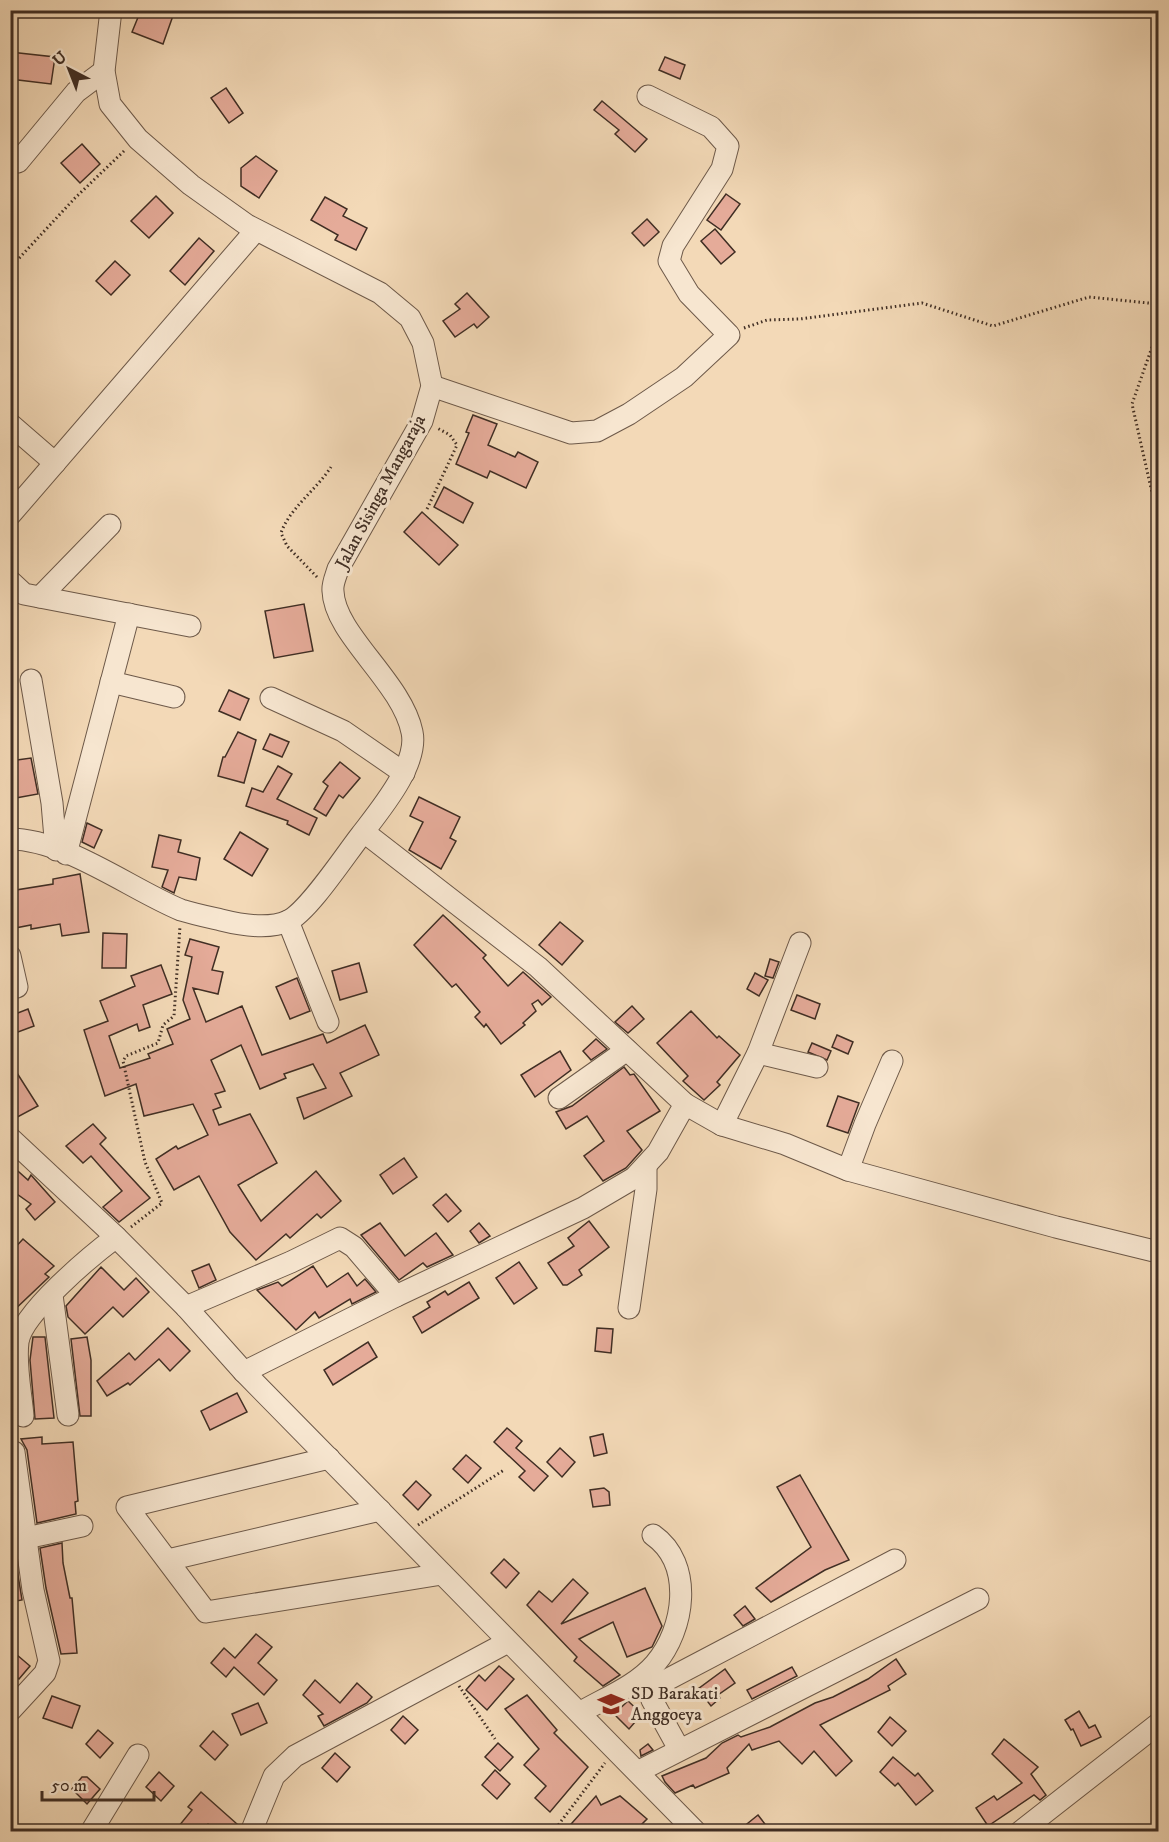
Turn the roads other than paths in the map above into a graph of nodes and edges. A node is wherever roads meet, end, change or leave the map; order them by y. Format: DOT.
graph roads {
  1 [pos="111,10"];
  2 [pos="104,71"];
  3 [pos="648,96"];
  4 [pos="18,162"];
  5 [pos="256,230"];
  6 [pos="432,386"];
  7 [pos="10,424"];
  8 [pos="55,463"];
  9 [pos="14,502"];
  10 [pos="110,525"];
  11 [pos="10,581"];
  12 [pos="40,597"];
  13 [pos="129,614"];
  14 [pos="190,626"];
  15 [pos="31,680"];
  16 [pos="111,682"];
  17 [pos="174,697"];
  18 [pos="272,698"];
  19 [pos="404,773"];
  20 [pos="364,832"];
  21 [pos="10,839"];
  22 [pos="61,852"];
  23 [pos="288,921"];
  24 [pos="800,943"];
  25 [pos="10,956"];
  26 [pos="17,987"];
  27 [pos="328,1022"];
  28 [pos="627,1050"];
  29 [pos="758,1053"];
  30 [pos="892,1061"];
  31 [pos="817,1067"];
  32 [pos="559,1098"];
  33 [pos="685,1104"];
  34 [pos="722,1125"];
  35 [pos="10,1138"];
  36 [pos="646,1167"];
  37 [pos="848,1170"];
  38 [pos="116,1237"];
  39 [pos="1158,1252"];
  40 [pos="52,1295"];
  41 [pos="396,1296"];
  42 [pos="186,1307"];
  43 [pos="629,1308"];
  44 [pos="244,1372"];
  45 [pos="68,1415"];
  46 [pos="23,1416"];
  47 [pos="14,1452"];
  48 [pos="329,1458"];
  49 [pos="380,1510"];
  50 [pos="82,1526"];
  51 [pos="653,1535"];
  52 [pos="26,1538"];
  53 [pos="168,1560"];
  54 [pos="895,1560"];
  55 [pos="442,1574"];
  56 [pos="978,1599"];
  57 [pos="508,1642"];
  58 [pos="15,1698"];
  59 [pos="581,1712"];
  60 [pos="1158,1724"];
  61 [pos="679,1749"];
  62 [pos="138,1755"];
  63 [pos="639,1771"];
  64 [pos="91,1832"];
  65 [pos="251,1832"];
  66 [pos="696,1832"];
  67 [pos="1020,1832"];
  1 -- 2 [label="street, Jalan Sisinga Mangaraja"];
  2 -- 4 [label="street"];
  2 -- 5 [label="street, Jalan Sisinga Mangaraja"];
  3 -- 6 [label="street"];
  5 -- 6 [label="street, Jalan Sisinga Mangaraja"];
  5 -- 8 [label="street"];
  6 -- 19 [label="street, Jalan Sisinga Mangaraja"];
  7 -- 8 [label="street"];
  8 -- 9 [label="street"];
  10 -- 12 [label="street"];
  11 -- 12 [label="street"];
  12 -- 13 [label="street"];
  13 -- 14 [label="street"];
  13 -- 16 [label="street"];
  15 -- 22 [label="street"];
  16 -- 17 [label="street"];
  16 -- 22 [label="street"];
  18 -- 19 [label="street"];
  19 -- 20 [label="street, Jalan Sisinga Mangaraja"];
  20 -- 23 [label="street, Jalan Sisinga Mangaraja"];
  20 -- 28 [label="street"];
  21 -- 22 [label="street"];
  22 -- 23 [label="street"];
  23 -- 27 [label="street"];
  24 -- 29 [label="street"];
  25 -- 26 [label="street"];
  28 -- 32 [label="street"];
  28 -- 33 [label="street"];
  29 -- 31 [label="street"];
  29 -- 34 [label="street"];
  30 -- 37 [label="street"];
  33 -- 34 [label="street"];
  33 -- 36 [label="street"];
  34 -- 37 [label="street"];
  35 -- 38 [label="street"];
  36 -- 41 [label="street"];
  36 -- 43 [label="street"];
  37 -- 39 [label="street"];
  38 -- 40 [label="street"];
  38 -- 42 [label="street"];
  40 -- 45 [label="street"];
  40 -- 46 [label="street"];
  41 -- 42 [label="street"];
  41 -- 44 [label="street"];
  42 -- 44 [label="street"];
  44 -- 48 [label="street"];
  47 -- 52 [label="street"];
  48 -- 49 [label="street"];
  48 -- 53 [label="street"];
  49 -- 53 [label="street"];
  49 -- 55 [label="street"];
  50 -- 52 [label="street"];
  51 -- 59 [label="street"];
  52 -- 58 [label="street"];
  53 -- 55 [label="street"];
  54 -- 61 [label="street"];
  55 -- 57 [label="street"];
  56 -- 61 [label="street"];
  57 -- 59 [label="street"];
  57 -- 65 [label="street"];
  59 -- 63 [label="street"];
  60 -- 67 [label="street"];
  61 -- 63 [label="street"];
  62 -- 64 [label="street"];
  63 -- 66 [label="street"];
}
